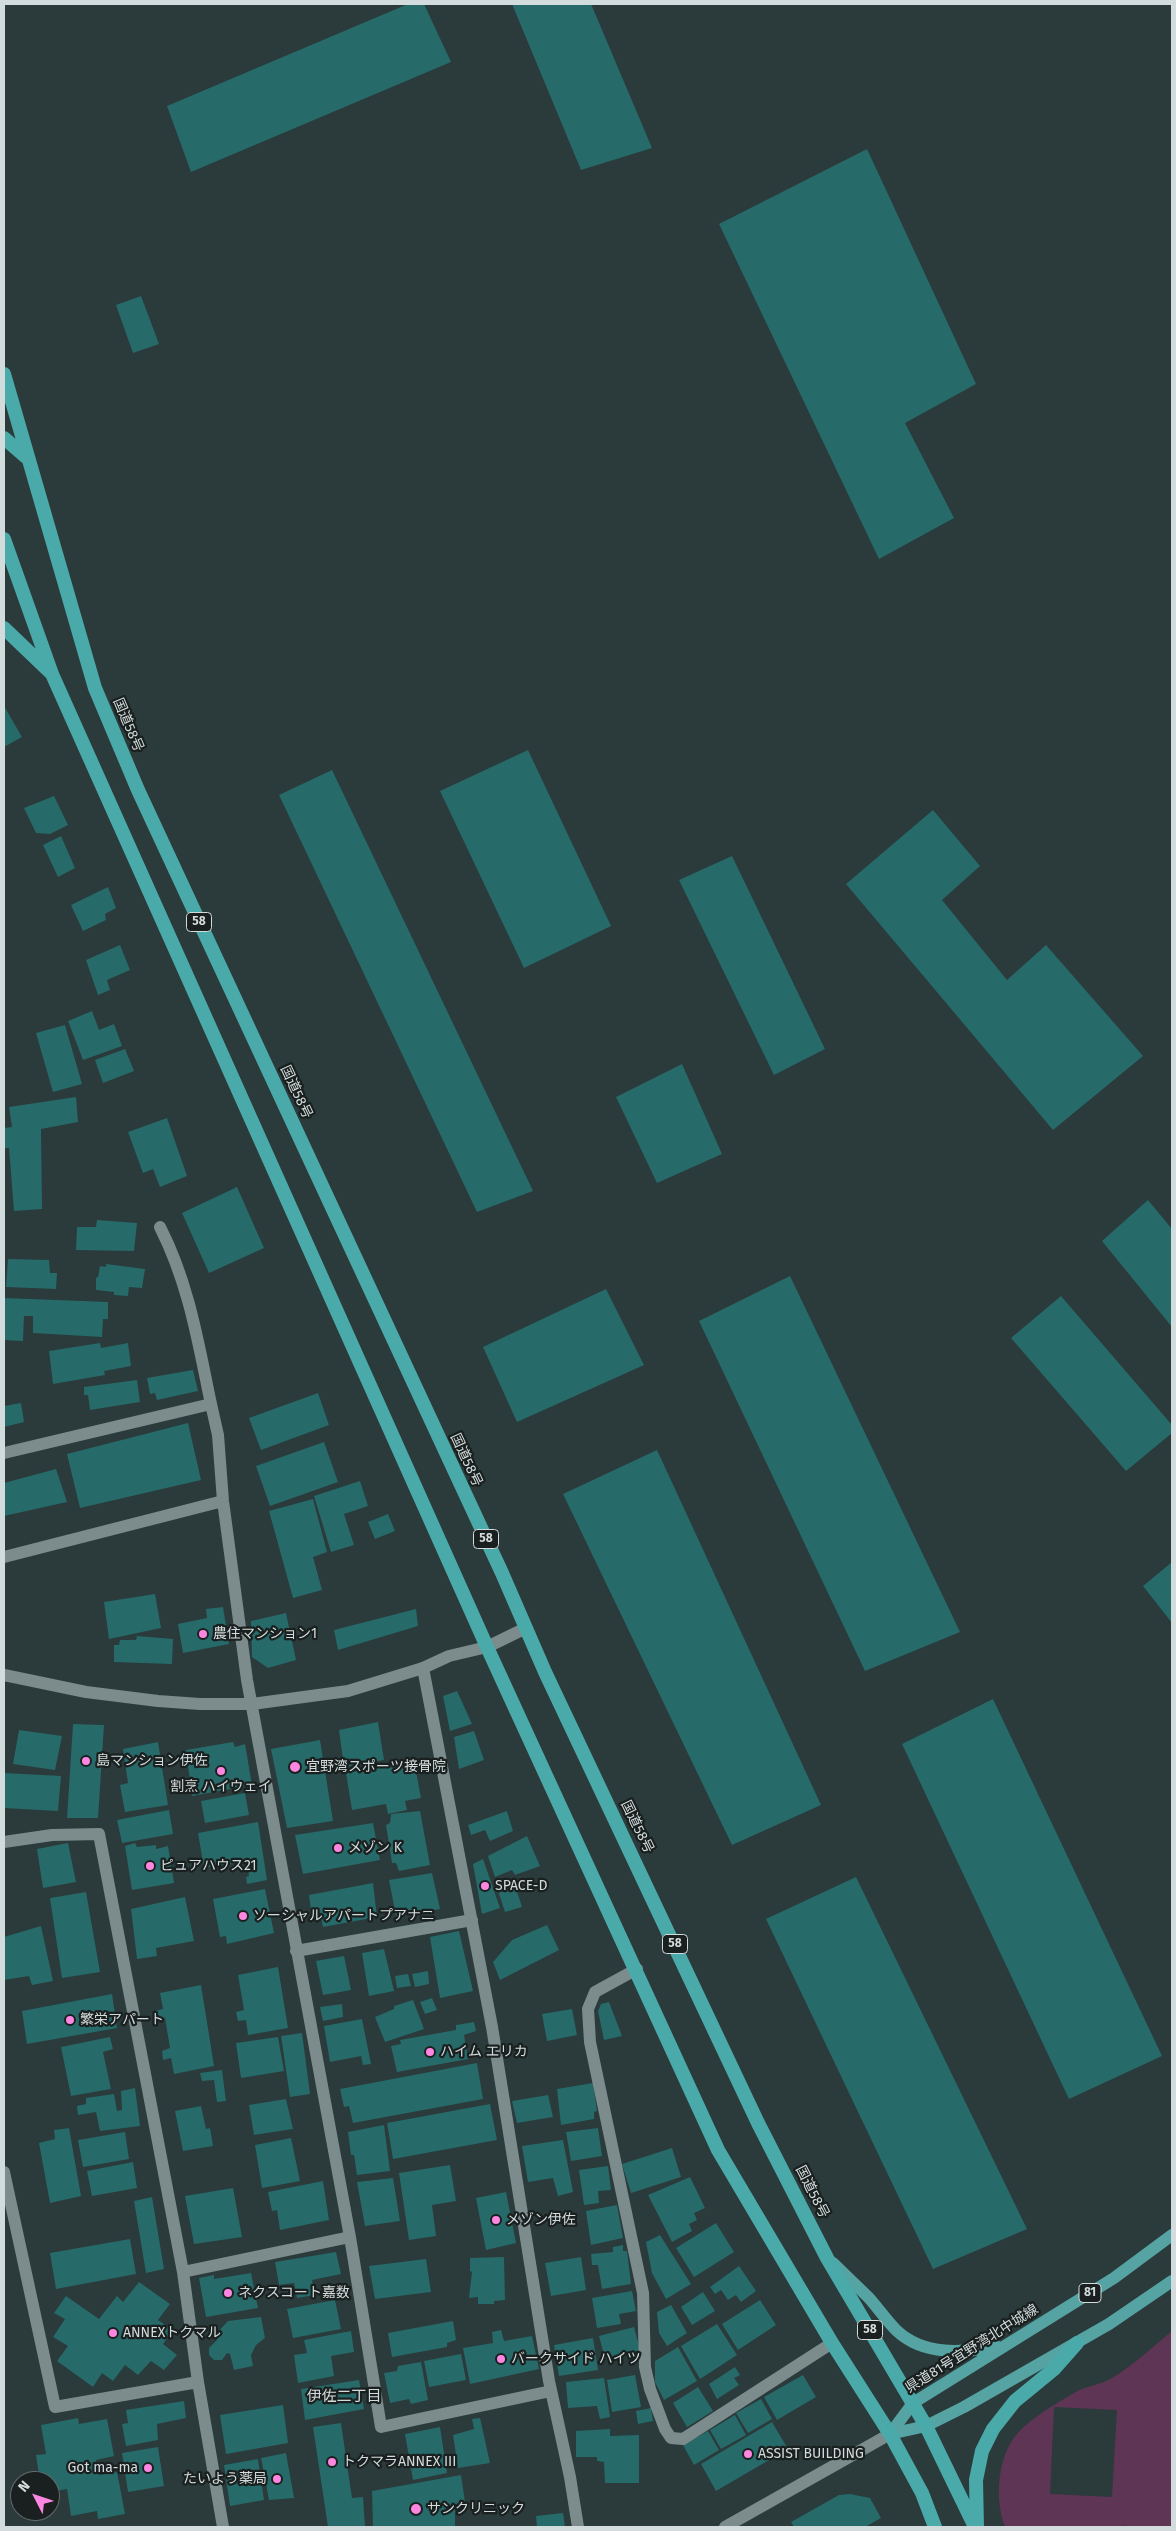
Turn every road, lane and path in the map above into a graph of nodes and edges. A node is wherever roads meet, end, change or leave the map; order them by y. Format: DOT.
graph roads {
  1 [pos="4,374"];
  2 [pos="4,438"];
  3 [pos="27,458"];
  4 [pos="4,539"];
  5 [pos="4,628"];
  6 [pos="52,674"];
  7 [pos="160,1227"];
  8 [pos="211,1404"];
  9 [pos="4,1453"];
  10 [pos="223,1501"];
  11 [pos="4,1557"];
  12 [pos="526,1628"];
  13 [pos="487,1646"];
  14 [pos="423,1668"];
  15 [pos="4,1675"];
  16 [pos="252,1704"];
  17 [pos="4,1842"];
  18 [pos="472,1920"];
  19 [pos="296,1951"];
  20 [pos="637,1969"];
  21 [pos="4,2172"];
  22 [pos="6,2198"];
  23 [pos="1172,2235"];
  24 [pos="350,2237"];
  25 [pos="827,2258"];
  26 [pos="182,2272"];
  27 [pos="1172,2281"];
  28 [pos="832,2343"];
  29 [pos="1077,2343"];
  30 [pos="1004,2346"];
  31 [pos="198,2382"];
  32 [pos="551,2391"];
  33 [pos="913,2403"];
  34 [pos="926,2426"];
  35 [pos="890,2434"];
  36 [pos="223,2527"];
  37 [pos="578,2527"];
  38 [pos="725,2527"];
  39 [pos="935,2527"];
  40 [pos="976,2527"];
  1 -- 3 [label="highway, 国道58号 / 58"];
  2 -- 3 [label="highway"];
  3 -- 12 [label="highway, 国道58号 / 58"];
  4 -- 6 [label="highway, 58"];
  5 -- 6 [label="highway, 58"];
  6 -- 13 [label="highway, 58"];
  7 -- 8 [label="street"];
  8 -- 9 [label="street"];
  8 -- 10 [label="street"];
  10 -- 11 [label="street"];
  10 -- 16 [label="street"];
  12 -- 13 [label="street"];
  12 -- 25 [label="highway, 国道58号 / 58"];
  13 -- 14 [label="street"];
  13 -- 20 [label="highway, 58"];
  14 -- 16 [label="street"];
  14 -- 18 [label="street"];
  15 -- 16 [label="street"];
  16 -- 19 [label="street"];
  17 -- 26 [label="street"];
  18 -- 19 [label="street"];
  18 -- 32 [label="street"];
  19 -- 24 [label="street"];
  20 -- 28 [label="highway, 58"];
  20 -- 28 [label="street"];
  21 -- 22 [label="street"];
  22 -- 31 [label="street"];
  23 -- 30 [label="main road, 県道81号宜野湾北中城線 / 81"];
  24 -- 26 [label="street"];
  24 -- 32 [label="street"];
  25 -- 30 [label="main road"];
  25 -- 33 [label="highway, 国道58号 / 58"];
  26 -- 31 [label="street"];
  27 -- 29 [label="main road"];
  28 -- 35 [label="highway, 58"];
  29 -- 34 [label="main road"];
  29 -- 40 [label="highway"];
  30 -- 33 [label="main road, 県道81号宜野湾北中城線 / 81"];
  31 -- 36 [label="street"];
  32 -- 37 [label="street"];
  33 -- 34 [label="highway, 国道58号 / 58"];
  33 -- 35 [label="main road, 県道81号宜野湾北中城線 / 81"];
  34 -- 35 [label="main road"];
  34 -- 40 [label="highway, 国道58号 / 58"];
  35 -- 38 [label="street"];
  35 -- 39 [label="highway, 58"];
}
